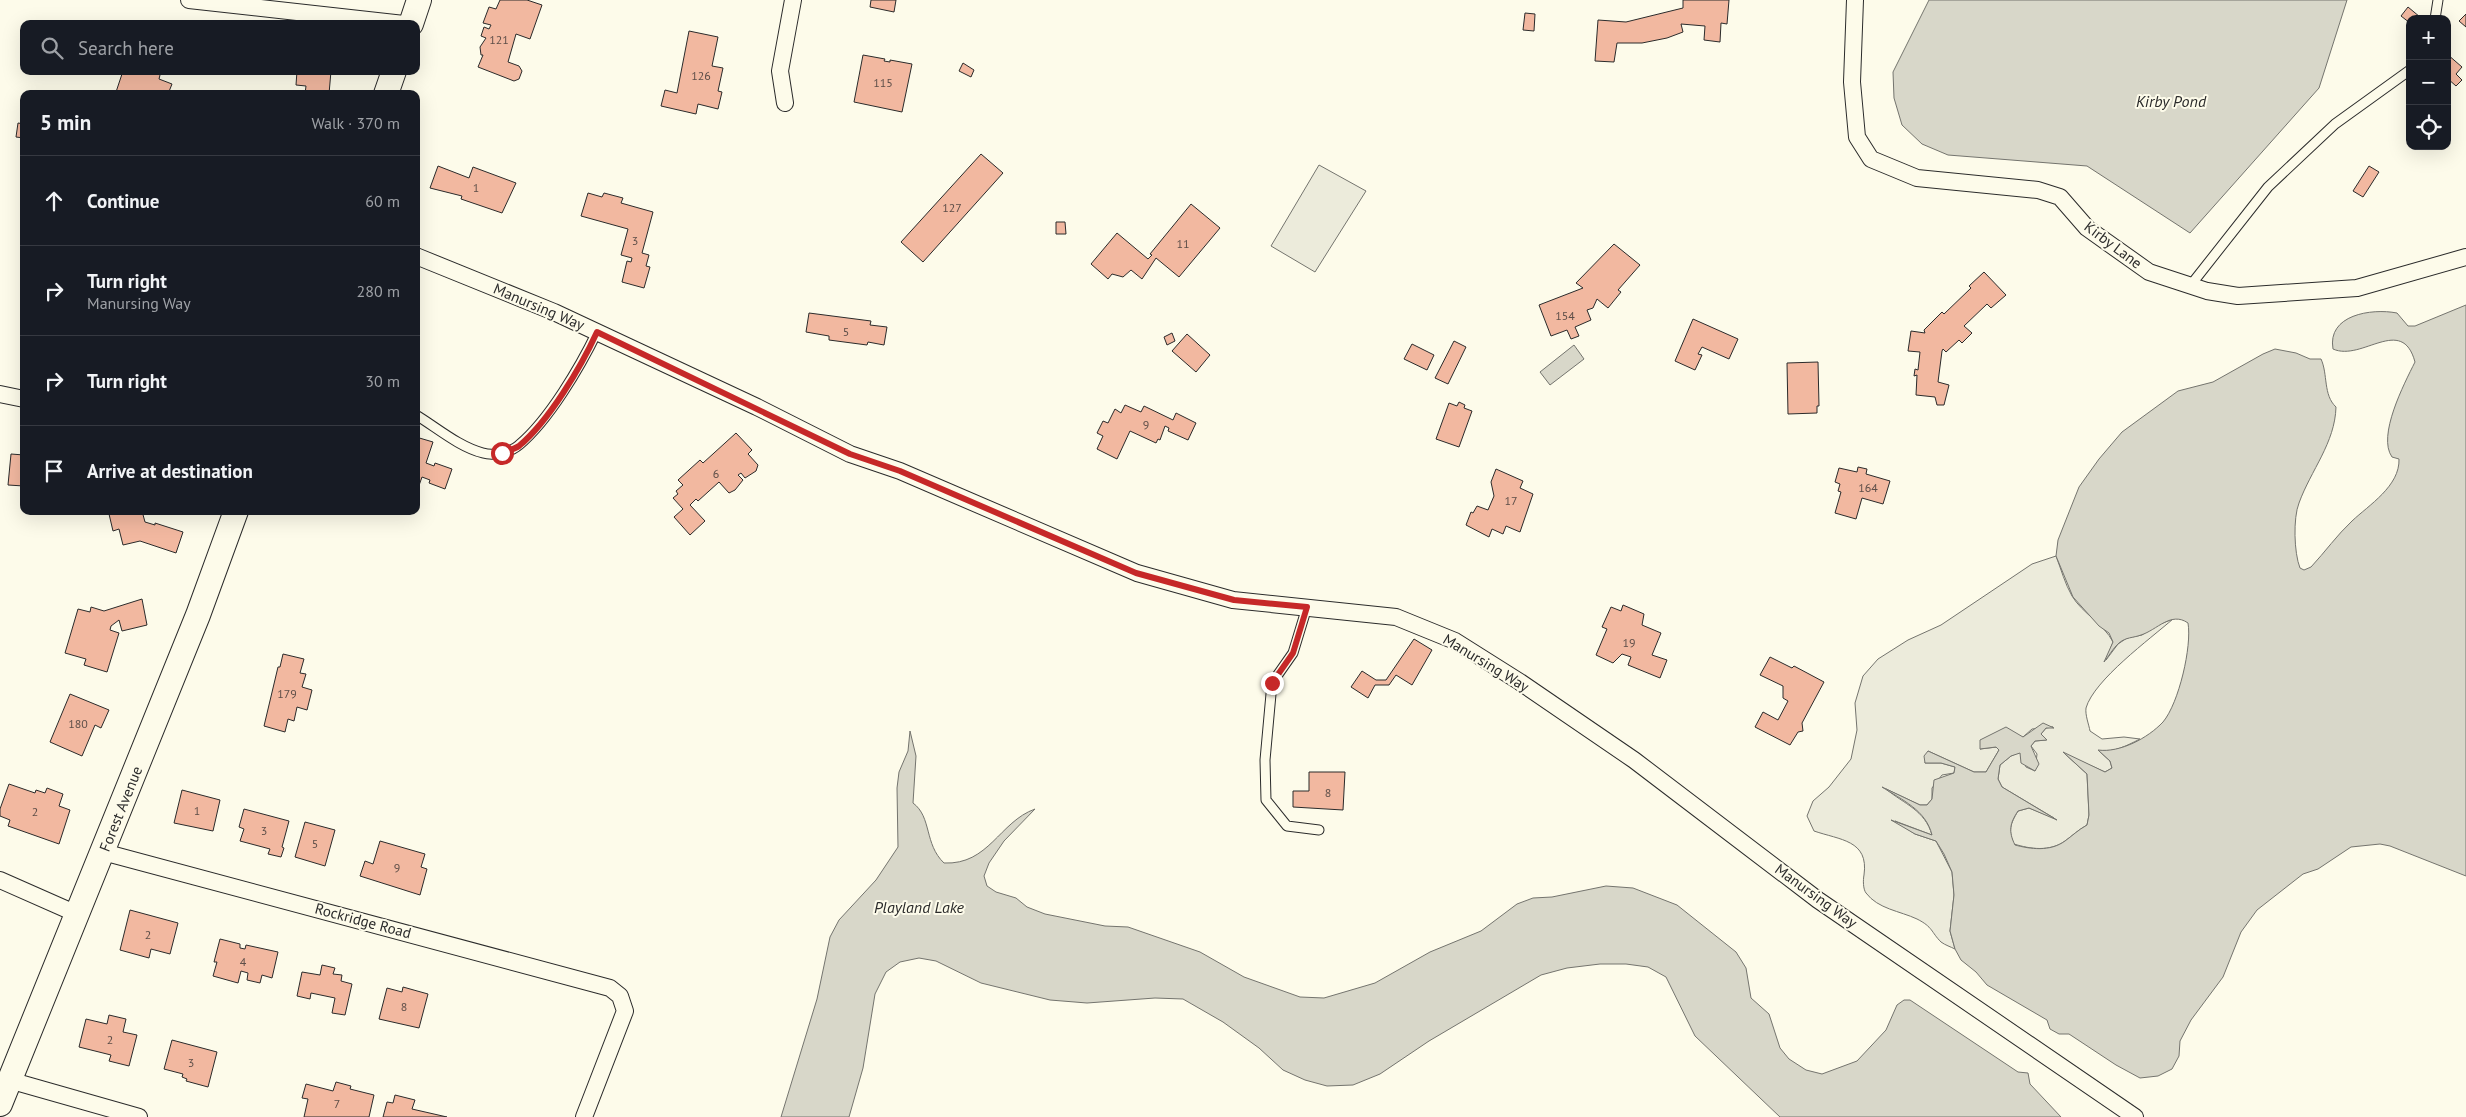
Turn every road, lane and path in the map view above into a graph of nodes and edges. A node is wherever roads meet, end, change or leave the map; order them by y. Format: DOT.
graph roads {
  1 [pos="189,0"];
  2 [pos="419,0"];
  3 [pos="793,0"];
  4 [pos="1855,0"];
  5 [pos="2438,0"];
  6 [pos="2436,15"];
  7 [pos="368,20"];
  8 [pos="412,20"];
  9 [pos="2406,73"];
  10 [pos="393,75"];
  11 [pos="387,90"];
  12 [pos="785,103"];
  13 [pos="2466,257"];
  14 [pos="420,258"];
  15 [pos="2190,286"];
  16 [pos="597,332"];
  17 [pos="0,394"];
  18 [pos="20,398"];
  19 [pos="420,417"];
  20 [pos="235,515"];
  21 [pos="1307,607"];
  22 [pos="1319,830"];
  23 [pos="103,852"];
  24 [pos="0,880"];
  25 [pos="77,914"];
  26 [pos="9,1080"];
  27 [pos="0,1104"];
  28 [pos="139,1117"];
  29 [pos="584,1117"];
  30 [pos="2135,1117"];
  1 -- 7 [label="street"];
  2 -- 8 [label="street"];
  3 -- 12 [label="street"];
  4 -- 15 [label="street, Kirby Lane"];
  5 -- 6 [label="lane"];
  9 -- 15 [label="lane"];
  10 -- 11 [label="street"];
  13 -- 15 [label="street, Kirby Lane"];
  14 -- 16 [label="street, Manursing Way"];
  16 -- 19 [label="lane"];
  16 -- 21 [label="street, Manursing Way"];
  17 -- 18 [label="street"];
  20 -- 23 [label="street, Forest Avenue"];
  21 -- 22 [label="lane"];
  21 -- 30 [label="street, Manursing Way"];
  23 -- 25 [label="street, Forest Avenue"];
  23 -- 29 [label="street, Rockridge Road"];
  24 -- 25 [label="street"];
  25 -- 26 [label="street, Forest Avenue"];
  26 -- 27 [label="street, Forest Avenue"];
  26 -- 28 [label="street"];
}
